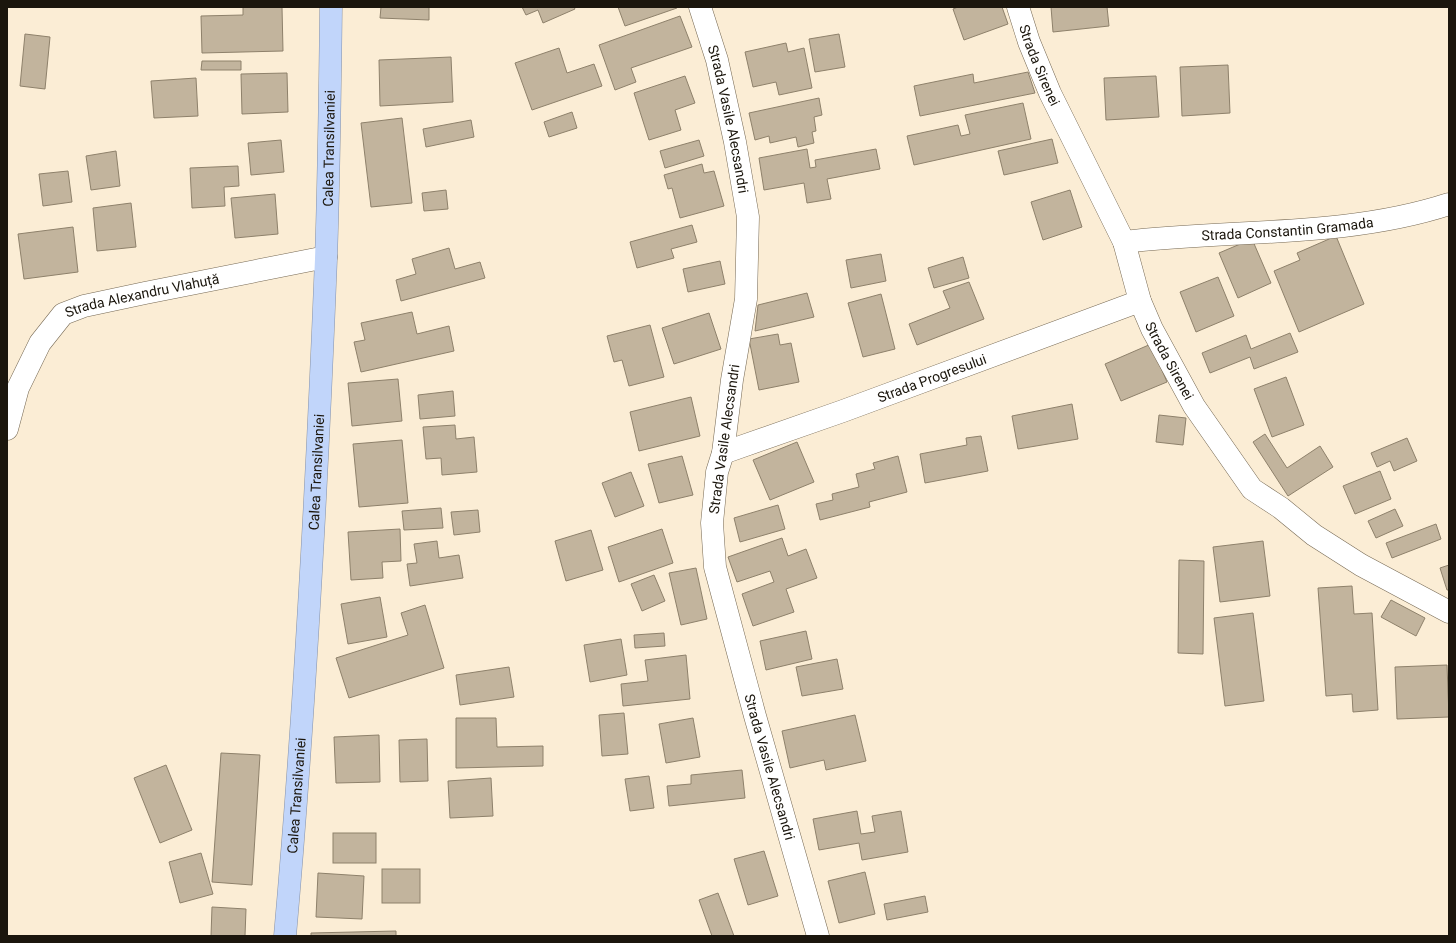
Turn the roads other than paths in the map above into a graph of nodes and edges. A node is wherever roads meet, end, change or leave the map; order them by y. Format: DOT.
graph roads {
  1 [pos="331,7"];
  2 [pos="700,7"];
  3 [pos="1018,7"];
  4 [pos="1449,204"];
  5 [pos="1124,242"];
  6 [pos="326,257"];
  7 [pos="1140,300"];
  8 [pos="7,429"];
  9 [pos="722,453"];
  10 [pos="1449,612"];
  11 [pos="285,936"];
  12 [pos="818,936"];
  1 -- 6 [label="highway, Calea Transilvaniei"];
  2 -- 9 [label="street, Strada Vasile Alecsandri"];
  3 -- 5 [label="street, Strada Sirenei"];
  4 -- 5 [label="street, Strada Constantin Gramada"];
  5 -- 7 [label="street, Strada Sirenei"];
  6 -- 8 [label="street, Strada Alexandru Vlahuță"];
  6 -- 11 [label="highway, Calea Transilvaniei"];
  7 -- 9 [label="street, Strada Progresului"];
  7 -- 10 [label="street, Strada Sirenei"];
  9 -- 12 [label="street, Strada Vasile Alecsandri"];
}
